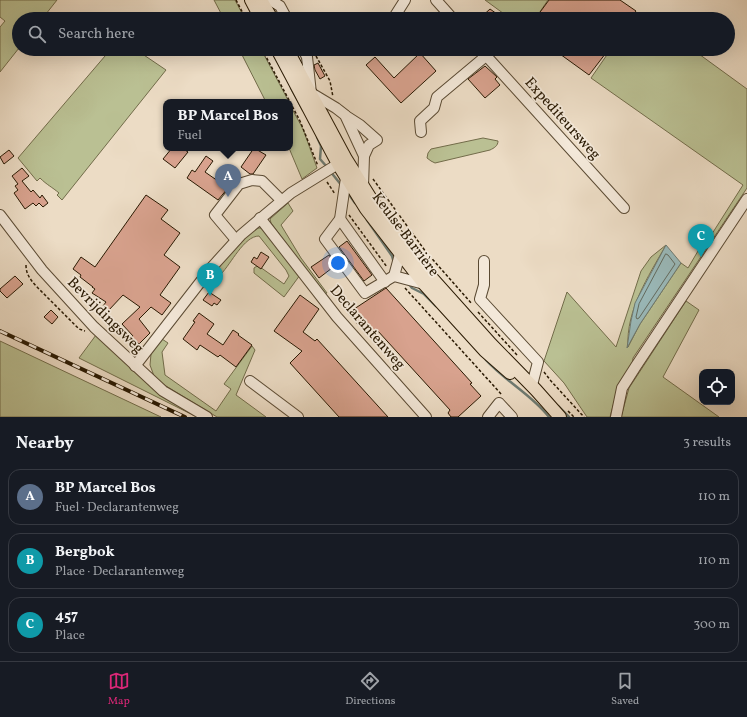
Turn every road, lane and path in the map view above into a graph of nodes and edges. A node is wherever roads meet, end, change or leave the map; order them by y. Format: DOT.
graph roads {
  1 [pos="236,0"];
  2 [pos="251,0"];
  3 [pos="262,0"];
  4 [pos="270,0"];
  5 [pos="405,0"];
  6 [pos="436,0"];
  7 [pos="242,12"];
  8 [pos="257,12"];
  9 [pos="268,12"];
  10 [pos="283,12"];
  11 [pos="397,12"];
  12 [pos="447,12"];
  13 [pos="266,56"];
  14 [pos="281,56"];
  15 [pos="292,56"];
  16 [pos="306,56"];
  17 [pos="316,56"];
  18 [pos="479,56"];
  19 [pos="487,56"];
  20 [pos="311,94"];
  21 [pos="288,99"];
  22 [pos="336,108"];
  23 [pos="345,115"];
  24 [pos="421,132"];
  25 [pos="364,161"];
  26 [pos="338,164"];
  27 [pos="346,178"];
  28 [pos="362,186"];
  29 [pos="747,199"];
  30 [pos="281,200"];
  31 [pos="624,208"];
  32 [pos="0,216"];
  33 [pos="260,218"];
  34 [pos="340,219"];
  35 [pos="236,240"];
  36 [pos="400,254"];
  37 [pos="33,258"];
  38 [pos="484,261"];
  39 [pos="394,276"];
  40 [pos="385,282"];
  41 [pos="424,284"];
  42 [pos="94,327"];
  43 [pos="520,358"];
  44 [pos="538,362"];
  45 [pos="135,366"];
  46 [pos="250,381"];
  47 [pos="532,386"];
  48 [pos="506,400"];
  49 [pos="551,407"];
  50 [pos="562,412"];
  51 [pos="207,417"];
  52 [pos="298,417"];
  53 [pos="426,417"];
  54 [pos="488,417"];
  55 [pos="512,417"];
  56 [pos="574,417"];
  57 [pos="584,417"];
  58 [pos="616,417"];
  1 -- 7 [label="path"];
  2 -- 8 [label="main road"];
  3 -- 9 [label="main road"];
  4 -- 10 [label="street"];
  5 -- 11 [label="street"];
  6 -- 12 [label="street"];
  13 -- 21 [label="path"];
  14 -- 26 [label="main road, Keulse Barrière"];
  15 -- 20 [label="main road, Keulse Barrière"];
  16 -- 20 [label="street"];
  17 -- 22 [label="path"];
  18 -- 24 [label="street"];
  19 -- 31 [label="street, Expediteursweg"];
  20 -- 22 [label="street"];
  20 -- 28 [label="main road, Keulse Barrière"];
  22 -- 23 [label="street"];
  23 -- 25 [label="street"];
  23 -- 25 [label="street"];
  25 -- 28 [label="street"];
  25 -- 43 [label="path"];
  26 -- 27 [label="main road, Keulse Barrière"];
  26 -- 30 [label="street"];
  27 -- 34 [label="street"];
  27 -- 36 [label="main road, Keulse Barrière"];
  28 -- 47 [label="main road, Keulse Barrière"];
  29 -- 58 [label="street"];
  30 -- 33 [label="street"];
  30 -- 35 [label="street"];
  32 -- 37 [label="street, Bevrijdingsweg"];
  33 -- 35 [label="street"];
  33 -- 53 [label="street, Declarantenweg"];
  34 -- 40 [label="street"];
  34 -- 40 [label="street"];
  35 -- 45 [label="street"];
  36 -- 39 [label="street"];
  36 -- 41 [label="main road, Keulse Barrière"];
  37 -- 42 [label="street, Bevrijdingsweg"];
  37 -- 42 [label="path"];
  38 -- 44 [label="street"];
  39 -- 40 [label="street"];
  39 -- 41 [label="street"];
  39 -- 48 [label="path"];
  41 -- 49 [label="main road, Keulse Barrière"];
  42 -- 45 [label="street, Bevrijdingsweg"];
  44 -- 47 [label="street"];
  44 -- 57 [label="path"];
  45 -- 51 [label="street, Bevrijdingsweg"];
  46 -- 52 [label="street"];
  47 -- 49 [label="main road, Keulse Barrière"];
  49 -- 50 [label="main road, Keulse Barrière"];
  50 -- 56 [label="path"];
  54 -- 55 [label="street"];
}
